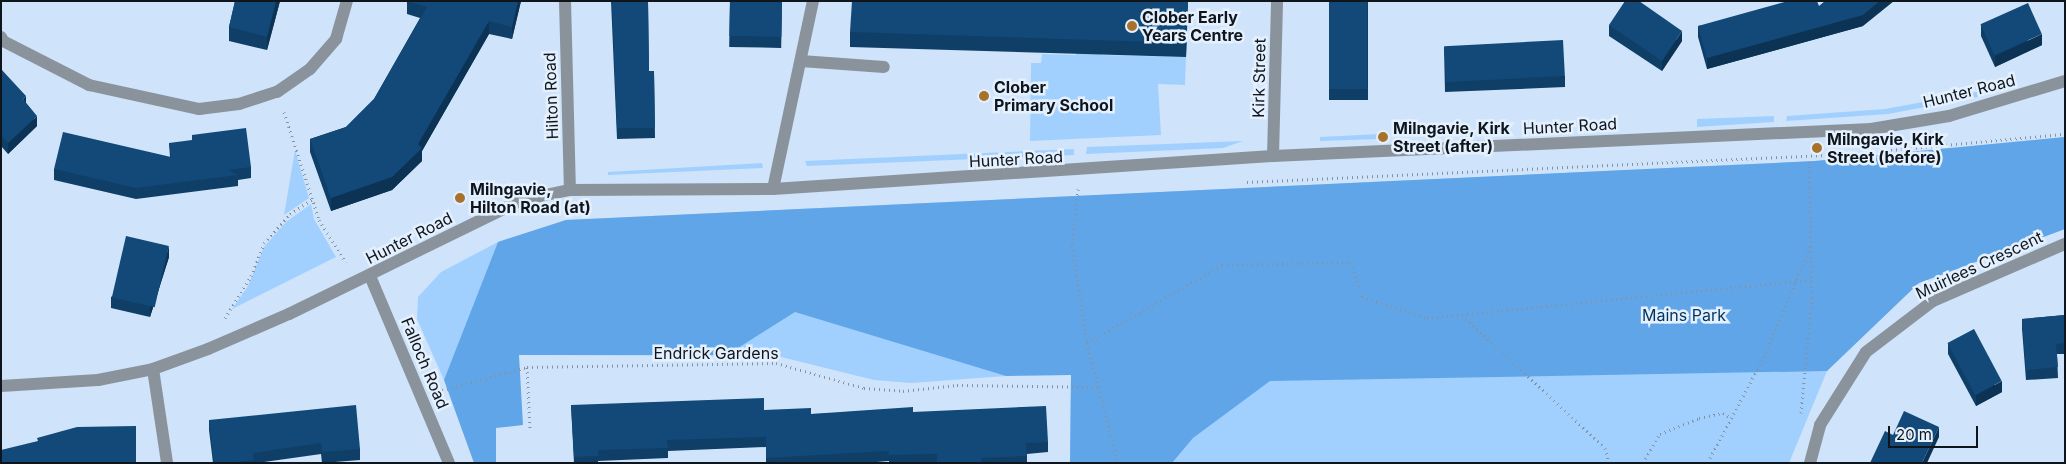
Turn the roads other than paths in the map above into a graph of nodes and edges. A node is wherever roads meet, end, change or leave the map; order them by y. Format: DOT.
graph roads {
  1 [pos="346,1"];
  2 [pos="565,1"];
  3 [pos="813,1"];
  4 [pos="1277,1"];
  5 [pos="1,37"];
  6 [pos="801,61"];
  7 [pos="884,67"];
  8 [pos="2065,81"];
  9 [pos="1273,156"];
  10 [pos="773,189"];
  11 [pos="570,190"];
  12 [pos="2065,244"];
  13 [pos="370,276"];
  14 [pos="153,368"];
  15 [pos="1,386"];
  16 [pos="167,463"];
  17 [pos="449,463"];
  18 [pos="1810,463"];
  1 -- 5 [label="street"];
  2 -- 11 [label="street, Hilton Road"];
  3 -- 6 [label="street"];
  4 -- 9 [label="street, Kirk Street"];
  6 -- 7 [label="street"];
  6 -- 10 [label="street"];
  8 -- 9 [label="street, Hunter Road"];
  9 -- 10 [label="street, Hunter Road"];
  10 -- 11 [label="street, Hunter Road"];
  11 -- 13 [label="street, Hunter Road"];
  12 -- 18 [label="street, Muirlees Crescent"];
  13 -- 14 [label="street, Hunter Road"];
  13 -- 17 [label="street, Falloch Road"];
  14 -- 15 [label="street, Hunter Road"];
  14 -- 16 [label="street"];
}
